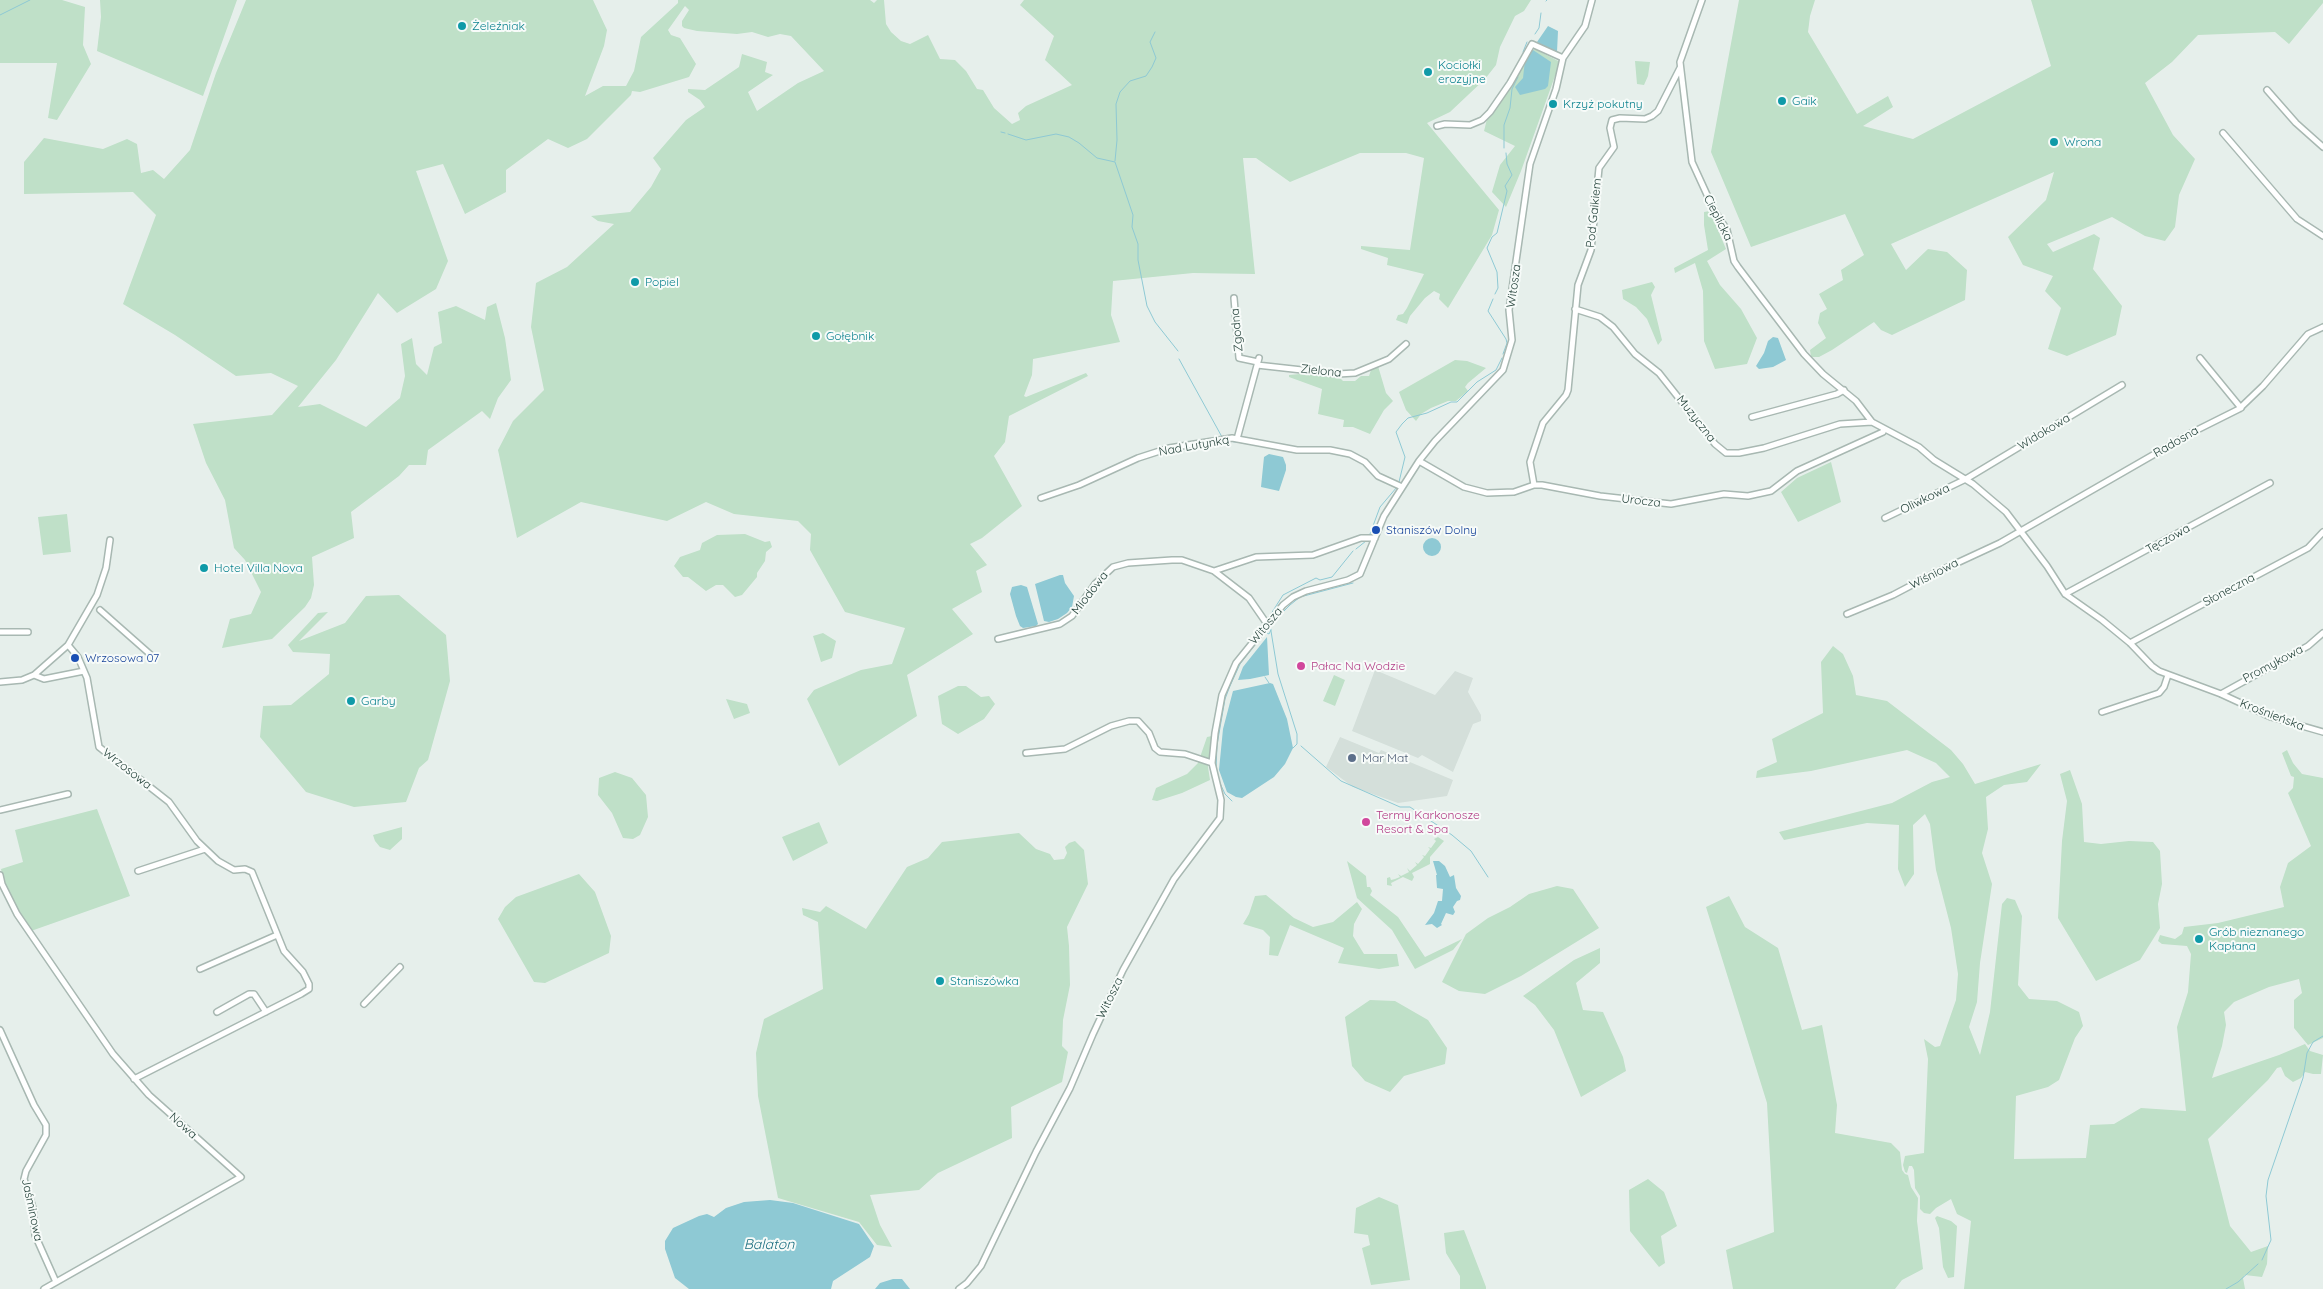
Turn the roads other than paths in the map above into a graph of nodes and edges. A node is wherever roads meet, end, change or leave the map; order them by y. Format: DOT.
graph roads {
  1 [pos="1592,0"];
  2 [pos="1702,0"];
  3 [pos="1563,58"];
  4 [pos="1680,68"];
  5 [pos="2267,90"];
  6 [pos="1437,126"];
  7 [pos="2223,133"];
  8 [pos="2323,147"];
  9 [pos="2323,236"];
  10 [pos="1234,298"];
  11 [pos="1575,309"];
  12 [pos="2323,327"];
  13 [pos="1406,344"];
  14 [pos="2200,358"];
  15 [pos="1243,360"];
  16 [pos="1258,362"];
  17 [pos="2122,385"];
  18 [pos="1844,390"];
  19 [pos="2241,408"];
  20 [pos="1752,417"];
  21 [pos="1872,422"];
  22 [pos="1884,429"];
  23 [pos="1237,439"];
  24 [pos="1419,461"];
  25 [pos="1966,479"];
  26 [pos="2270,483"];
  27 [pos="1534,485"];
  28 [pos="1402,487"];
  29 [pos="1041,498"];
  30 [pos="1885,518"];
  31 [pos="2020,532"];
  32 [pos="2323,532"];
  33 [pos="1375,538"];
  34 [pos="110,540"];
  35 [pos="1214,571"];
  36 [pos="2065,594"];
  37 [pos="100,610"];
  38 [pos="1847,614"];
  39 [pos="1268,624"];
  40 [pos="0,632"];
  41 [pos="28,632"];
  42 [pos="2323,633"];
  43 [pos="998,639"];
  44 [pos="2130,643"];
  45 [pos="68,645"];
  46 [pos="151,655"];
  47 [pos="84,671"];
  48 [pos="34,675"];
  49 [pos="2168,675"];
  50 [pos="0,682"];
  51 [pos="2221,694"];
  52 [pos="2102,712"];
  53 [pos="2323,732"];
  54 [pos="1026,753"];
  55 [pos="1212,763"];
  56 [pos="68,794"];
  57 [pos="0,810"];
  58 [pos="205,849"];
  59 [pos="138,871"];
  60 [pos="0,875"];
  61 [pos="1,885"];
  62 [pos="277,935"];
  63 [pos="400,967"];
  64 [pos="200,969"];
  65 [pos="364,1004"];
  66 [pos="217,1012"];
  67 [pos="266,1012"];
  68 [pos="0,1030"];
  69 [pos="134,1079"];
  70 [pos="56,1282"];
  71 [pos="44,1289"];
  72 [pos="959,1289"];
  1 -- 3 [label="street, Witosza"];
  2 -- 4 [label="street, Cieplicka"];
  3 -- 6 [label="street"];
  3 -- 24 [label="street, Witosza"];
  4 -- 11 [label="street, Pod Gaikiem"];
  4 -- 18 [label="street, Cieplicka"];
  5 -- 8 [label="street"];
  7 -- 9 [label="street"];
  10 -- 15 [label="street, Zgodna"];
  11 -- 21 [label="street, Muzyczna"];
  11 -- 27 [label="street, Pod Gaikiem"];
  12 -- 19 [label="street, Radosna"];
  13 -- 16 [label="street, Zielona"];
  14 -- 19 [label="street"];
  15 -- 16 [label="street, Zielona"];
  16 -- 23 [label="street"];
  17 -- 25 [label="street, Widokowa"];
  18 -- 20 [label="street"];
  18 -- 21 [label="street, Cieplicka"];
  19 -- 31 [label="street, Radosna"];
  21 -- 22 [label="street, Krośnieńska"];
  22 -- 25 [label="street, Krośnieńska"];
  22 -- 27 [label="street, Urocza"];
  23 -- 28 [label="street, Nad Lutynką"];
  23 -- 29 [label="street, Nad Lutynką"];
  24 -- 27 [label="street, Urocza"];
  24 -- 28 [label="street, Witosza"];
  25 -- 30 [label="street, Oliwkowa"];
  25 -- 31 [label="street, Krośnieńska"];
  26 -- 36 [label="street, Tęczowa"];
  28 -- 33 [label="street, Witosza"];
  31 -- 36 [label="street, Krośnieńska"];
  31 -- 38 [label="street, Wiśniowa"];
  32 -- 44 [label="street, Słoneczna"];
  33 -- 35 [label="street"];
  33 -- 39 [label="street, Witosza"];
  34 -- 45 [label="street"];
  35 -- 39 [label="street, Miodowa"];
  35 -- 43 [label="street, Miodowa"];
  36 -- 44 [label="street, Krośnieńska"];
  37 -- 46 [label="street"];
  39 -- 55 [label="street, Witosza"];
  40 -- 41 [label="street"];
  42 -- 51 [label="street, Promykowa"];
  44 -- 49 [label="street, Krośnieńska"];
  45 -- 47 [label="street, Wrzosowa"];
  45 -- 48 [label="street"];
  47 -- 48 [label="street"];
  47 -- 58 [label="street, Wrzosowa"];
  48 -- 50 [label="street"];
  49 -- 51 [label="street, Krośnieńska"];
  49 -- 52 [label="street"];
  51 -- 53 [label="street, Krośnieńska"];
  54 -- 55 [label="street"];
  55 -- 72 [label="street, Witosza"];
  56 -- 57 [label="street"];
  58 -- 59 [label="street"];
  58 -- 62 [label="street, Wrzosowa"];
  60 -- 61 [label="street, Nowa"];
  61 -- 69 [label="street, Nowa"];
  62 -- 64 [label="street"];
  62 -- 67 [label="street, Wrzosowa"];
  63 -- 65 [label="street"];
  66 -- 67 [label="street"];
  67 -- 69 [label="street, Wrzosowa"];
  68 -- 70 [label="street, Jaśminowa"];
  69 -- 70 [label="street, Nowa"];
  70 -- 71 [label="street, Nowa"];
}
